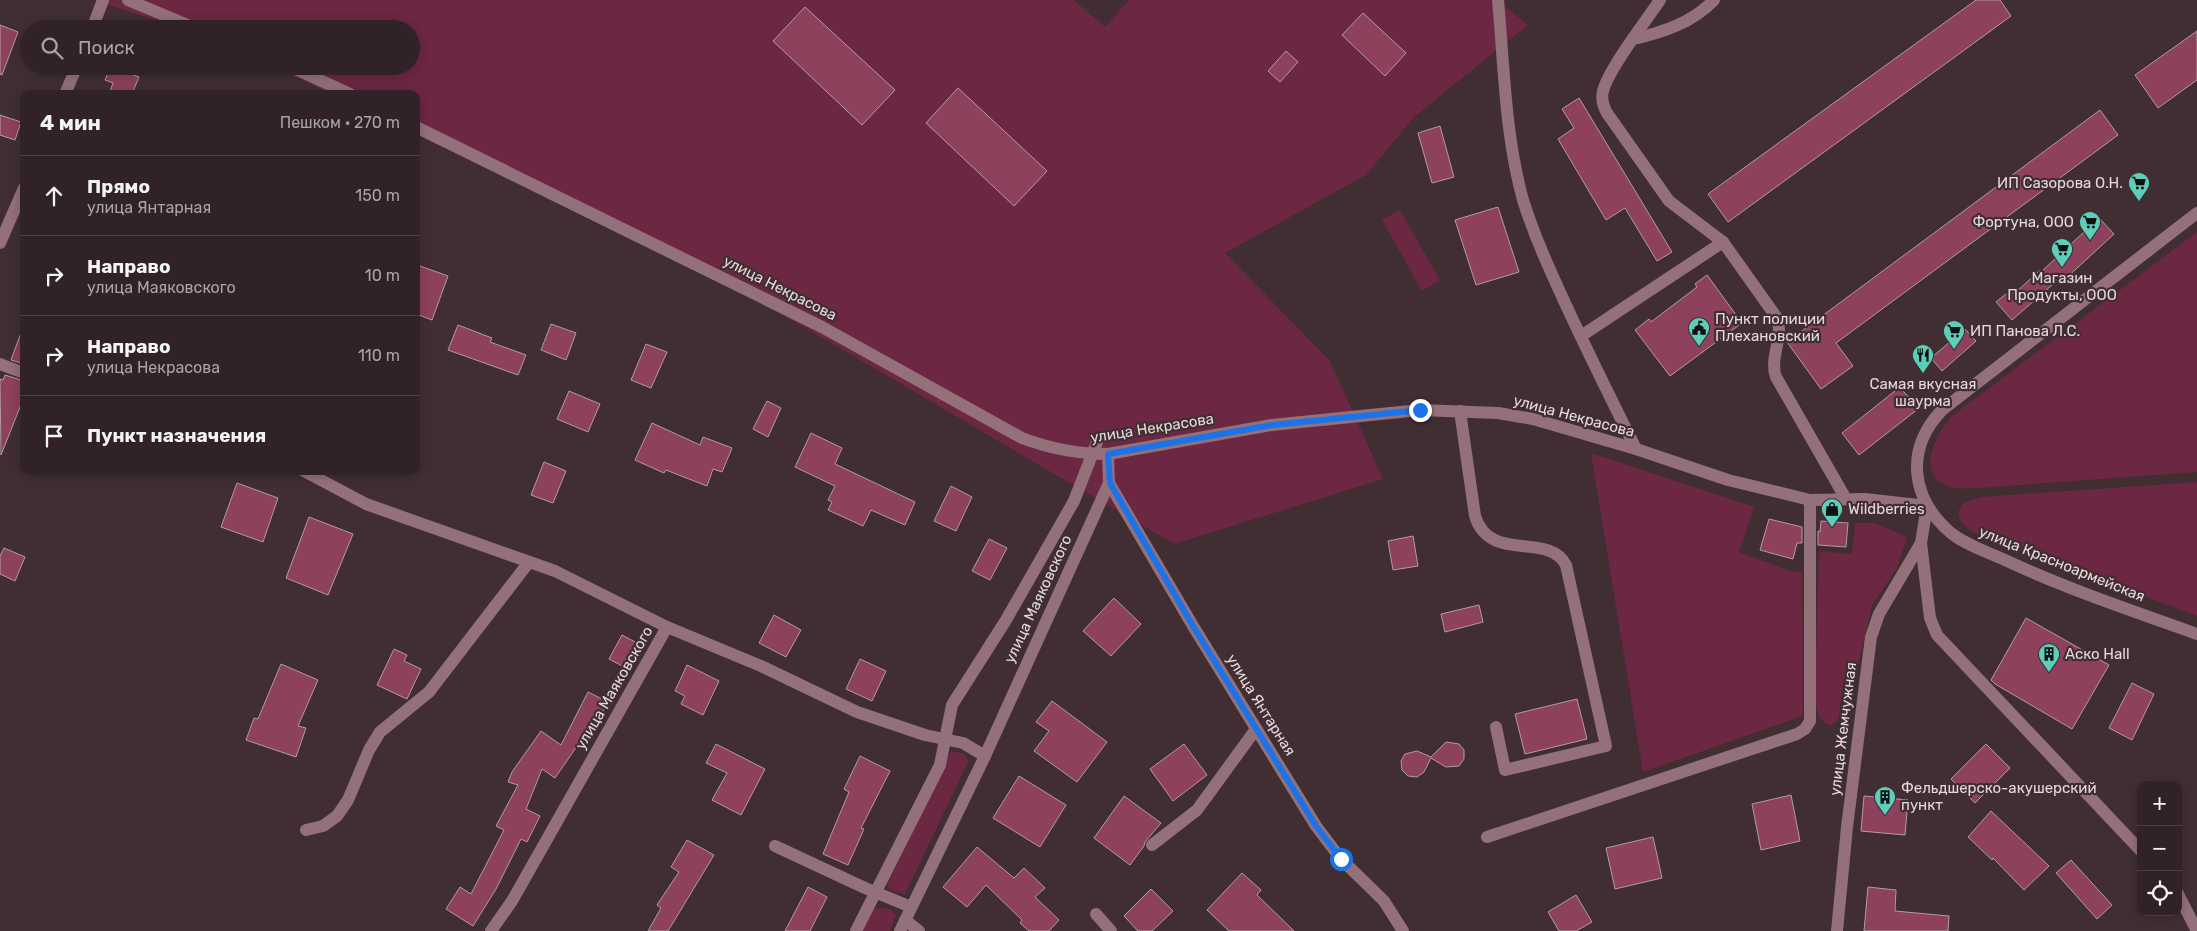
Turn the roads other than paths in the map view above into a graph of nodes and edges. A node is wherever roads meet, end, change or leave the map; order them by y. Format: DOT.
graph roads {
  1 [pos="103,0"];
  2 [pos="128,0"];
  3 [pos="1498,0"];
  4 [pos="1660,0"];
  5 [pos="1714,0"];
  6 [pos="95,20"];
  7 [pos="176,20"];
  8 [pos="1634,39"];
  9 [pos="73,75"];
  10 [pos="309,75"];
  11 [pos="67,90"];
  12 [pos="341,90"];
  13 [pos="420,129"];
  14 [pos="20,197"];
  15 [pos="2197,213"];
  16 [pos="1723,242"];
  17 [pos="0,243"];
  18 [pos="1581,336"];
  19 [pos="0,364"];
  20 [pos="20,371"];
  21 [pos="1460,411"];
  22 [pos="1097,442"];
  23 [pos="1636,449"];
  24 [pos="1092,454"];
  25 [pos="1108,454"];
  26 [pos="312,475"];
  27 [pos="1110,483"];
  28 [pos="1846,499"];
  29 [pos="1810,500"];
  30 [pos="1927,506"];
  31 [pos="1921,543"];
  32 [pos="528,562"];
  33 [pos="667,628"];
  34 [pos="2197,634"];
  35 [pos="1496,727"];
  36 [pos="1256,729"];
  37 [pos="945,740"];
  38 [pos="985,756"];
  39 [pos="306,830"];
  40 [pos="1487,836"];
  41 [pos="1152,845"];
  42 [pos="775,846"];
  43 [pos="2137,847"];
  44 [pos="875,893"];
  45 [pos="2182,902"];
  46 [pos="911,907"];
  47 [pos="1096,914"];
  48 [pos="902,925"];
  49 [pos="491,931"];
  50 [pos="856,931"];
  51 [pos="919,931"];
  52 [pos="1110,931"];
  53 [pos="1403,931"];
  54 [pos="1837,931"];
  55 [pos="2197,931"];
  1 -- 6 [label="street"];
  2 -- 7 [label="street"];
  3 -- 18 [label="street"];
  4 -- 8 [label="street"];
  5 -- 8 [label="street"];
  8 -- 16 [label="street"];
  9 -- 11 [label="street"];
  10 -- 12 [label="street"];
  13 -- 24 [label="street, улица Некрасова"];
  14 -- 17 [label="street"];
  15 -- 30 [label="street"];
  16 -- 18 [label="street"];
  16 -- 28 [label="street"];
  18 -- 23 [label="street"];
  19 -- 20 [label="street"];
  21 -- 23 [label="street, улица Некрасова"];
  21 -- 25 [label="street, улица Некрасова"];
  21 -- 35 [label="street"];
  22 -- 24 [label="street"];
  23 -- 29 [label="street, улица Некрасова"];
  24 -- 25 [label="street, улица Некрасова"];
  24 -- 37 [label="street"];
  25 -- 27 [label="street, улица Маяковского"];
  26 -- 32 [label="street"];
  27 -- 36 [label="street, улица Янтарная"];
  27 -- 38 [label="street, улица Маяковского"];
  28 -- 29 [label="street, улица Некрасова"];
  28 -- 30 [label="street, улица Некрасова"];
  29 -- 40 [label="street"];
  30 -- 31 [label="street"];
  30 -- 34 [label="street, улица Красноармейская"];
  31 -- 43 [label="street"];
  31 -- 54 [label="street, улица Жемчужная"];
  32 -- 33 [label="street"];
  32 -- 39 [label="street"];
  33 -- 37 [label="street, улица Маяковского"];
  33 -- 49 [label="street, улица Маяковского"];
  36 -- 41 [label="street"];
  36 -- 53 [label="street, улица Янтарная"];
  37 -- 38 [label="street, улица Маяковского"];
  37 -- 44 [label="street"];
  38 -- 46 [label="street, улица Маяковского"];
  42 -- 44 [label="street"];
  44 -- 46 [label="street"];
  44 -- 50 [label="street"];
  45 -- 55 [label="street"];
  46 -- 48 [label="street, улица Маяковского"];
  47 -- 52 [label="street"];
  48 -- 51 [label="street"];
}
